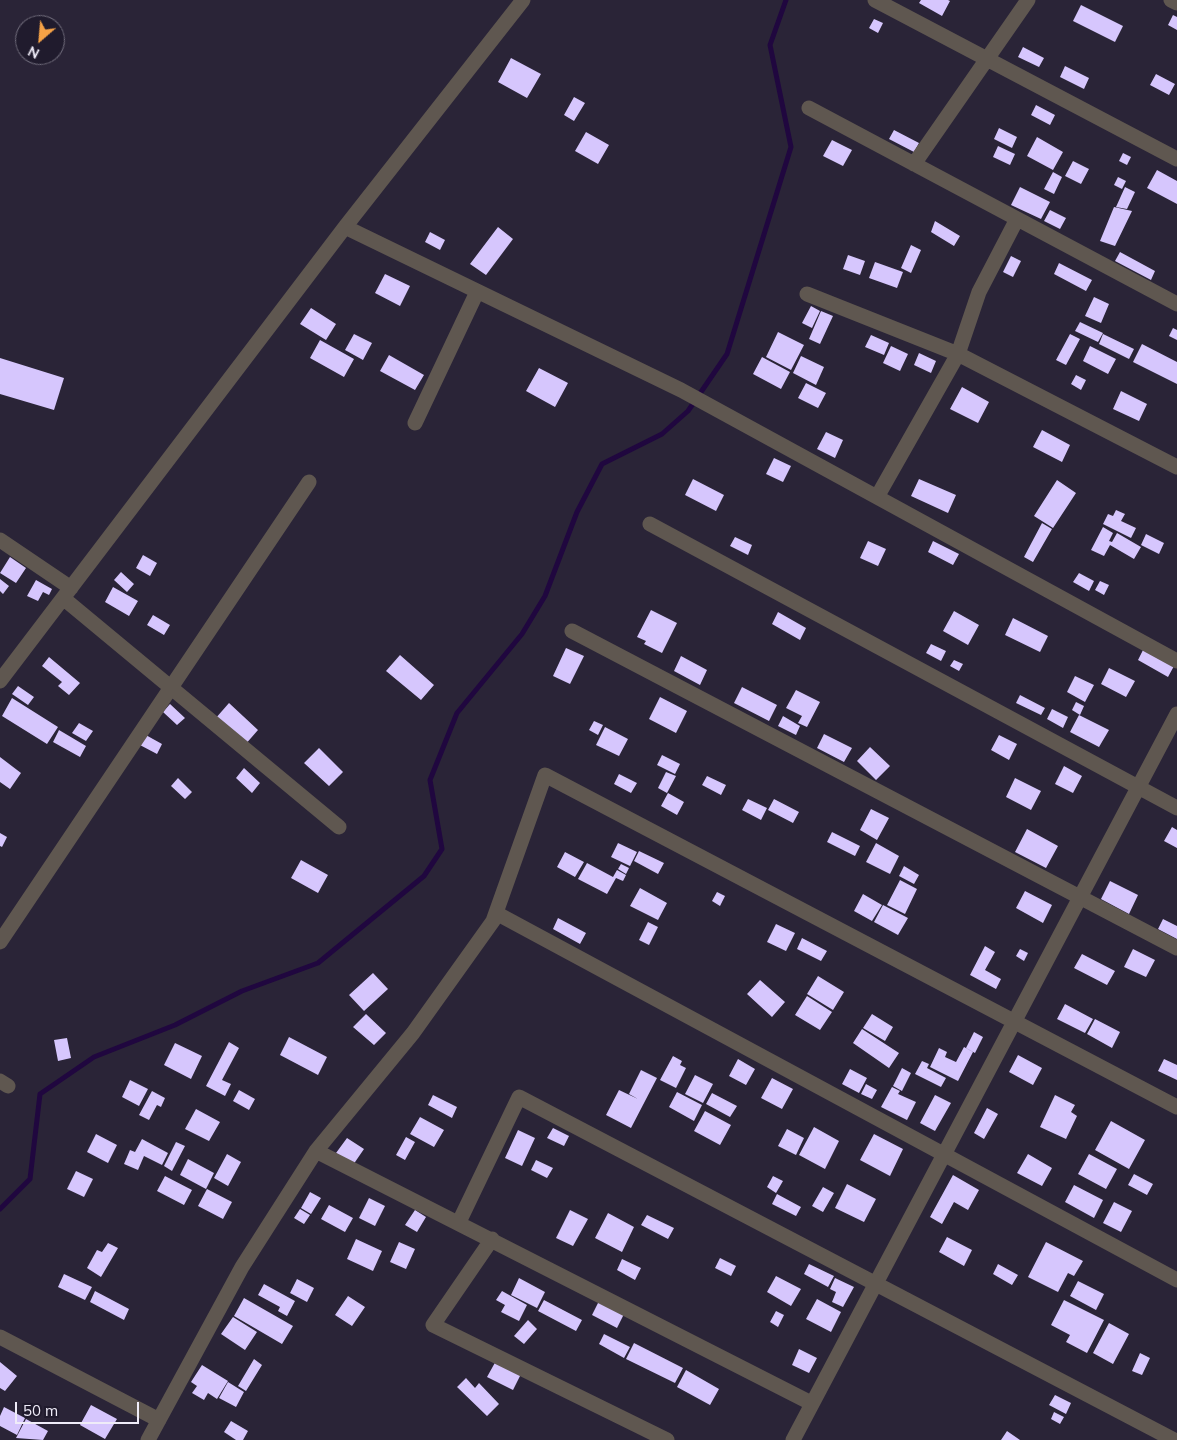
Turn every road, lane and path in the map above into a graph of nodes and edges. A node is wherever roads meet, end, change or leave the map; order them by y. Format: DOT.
graph roads {
  1 [pos="523,0"];
  2 [pos="875,0"];
  3 [pos="1028,0"];
  4 [pos="1171,0"];
  5 [pos="1177,3"];
  6 [pos="985,58"];
  7 [pos="809,108"];
  8 [pos="1177,159"];
  9 [pos="914,164"];
  10 [pos="1017,219"];
  11 [pos="345,228"];
  12 [pos="478,292"];
  13 [pos="807,294"];
  14 [pos="1177,304"];
  15 [pos="958,354"];
  16 [pos="415,423"];
  17 [pos="1177,467"];
  18 [pos="309,482"];
  19 [pos="877,497"];
  20 [pos="650,524"];
  21 [pos="0,540"];
  22 [pos="67,593"];
  23 [pos="572,631"];
  24 [pos="1177,661"];
  25 [pos="0,681"];
  26 [pos="171,688"];
  27 [pos="1177,714"];
  28 [pos="1138,787"];
  29 [pos="1177,808"];
  30 [pos="339,827"];
  31 [pos="1080,897"];
  32 [pos="496,913"];
  33 [pos="0,942"];
  34 [pos="1177,948"];
  35 [pos="1014,1020"];
  36 [pos="1177,1106"];
  37 [pos="316,1151"];
  38 [pos="944,1154"];
  39 [pos="459,1222"];
  40 [pos="492,1239"];
  41 [pos="1177,1280"];
  42 [pos="875,1283"];
  43 [pos="0,1337"];
  44 [pos="811,1403"];
  45 [pos="159,1420"];
  46 [pos="148,1440"];
  47 [pos="667,1440"];
  48 [pos="793,1440"];
  49 [pos="1174,1440"];
  1 -- 11 [label="street"];
  2 -- 6 [label="street"];
  3 -- 6 [label="street"];
  4 -- 5 [label="street"];
  6 -- 8 [label="street"];
  6 -- 9 [label="street"];
  7 -- 9 [label="street"];
  9 -- 10 [label="street"];
  10 -- 14 [label="street"];
  10 -- 15 [label="street"];
  11 -- 12 [label="street"];
  11 -- 22 [label="street"];
  12 -- 16 [label="street"];
  12 -- 19 [label="street"];
  13 -- 15 [label="street"];
  15 -- 17 [label="street"];
  15 -- 19 [label="street"];
  18 -- 26 [label="street"];
  19 -- 24 [label="street"];
  20 -- 28 [label="street"];
  21 -- 22 [label="street"];
  22 -- 25 [label="street"];
  22 -- 26 [label="street"];
  23 -- 31 [label="street"];
  26 -- 30 [label="street"];
  26 -- 33 [label="street"];
  27 -- 28 [label="street"];
  28 -- 29 [label="street"];
  28 -- 31 [label="street"];
  31 -- 34 [label="street"];
  31 -- 35 [label="street"];
  32 -- 35 [label="street"];
  32 -- 37 [label="street"];
  32 -- 38 [label="street"];
  35 -- 36 [label="street"];
  35 -- 38 [label="street"];
  37 -- 39 [label="street"];
  37 -- 45 [label="street"];
  38 -- 41 [label="street"];
  38 -- 42 [label="street"];
  39 -- 40 [label="street"];
  39 -- 42 [label="street"];
  40 -- 44 [label="street"];
  40 -- 47 [label="street"];
  42 -- 44 [label="street"];
  42 -- 49 [label="street"];
  43 -- 45 [label="street"];
  44 -- 48 [label="street"];
  45 -- 46 [label="street"];
}
